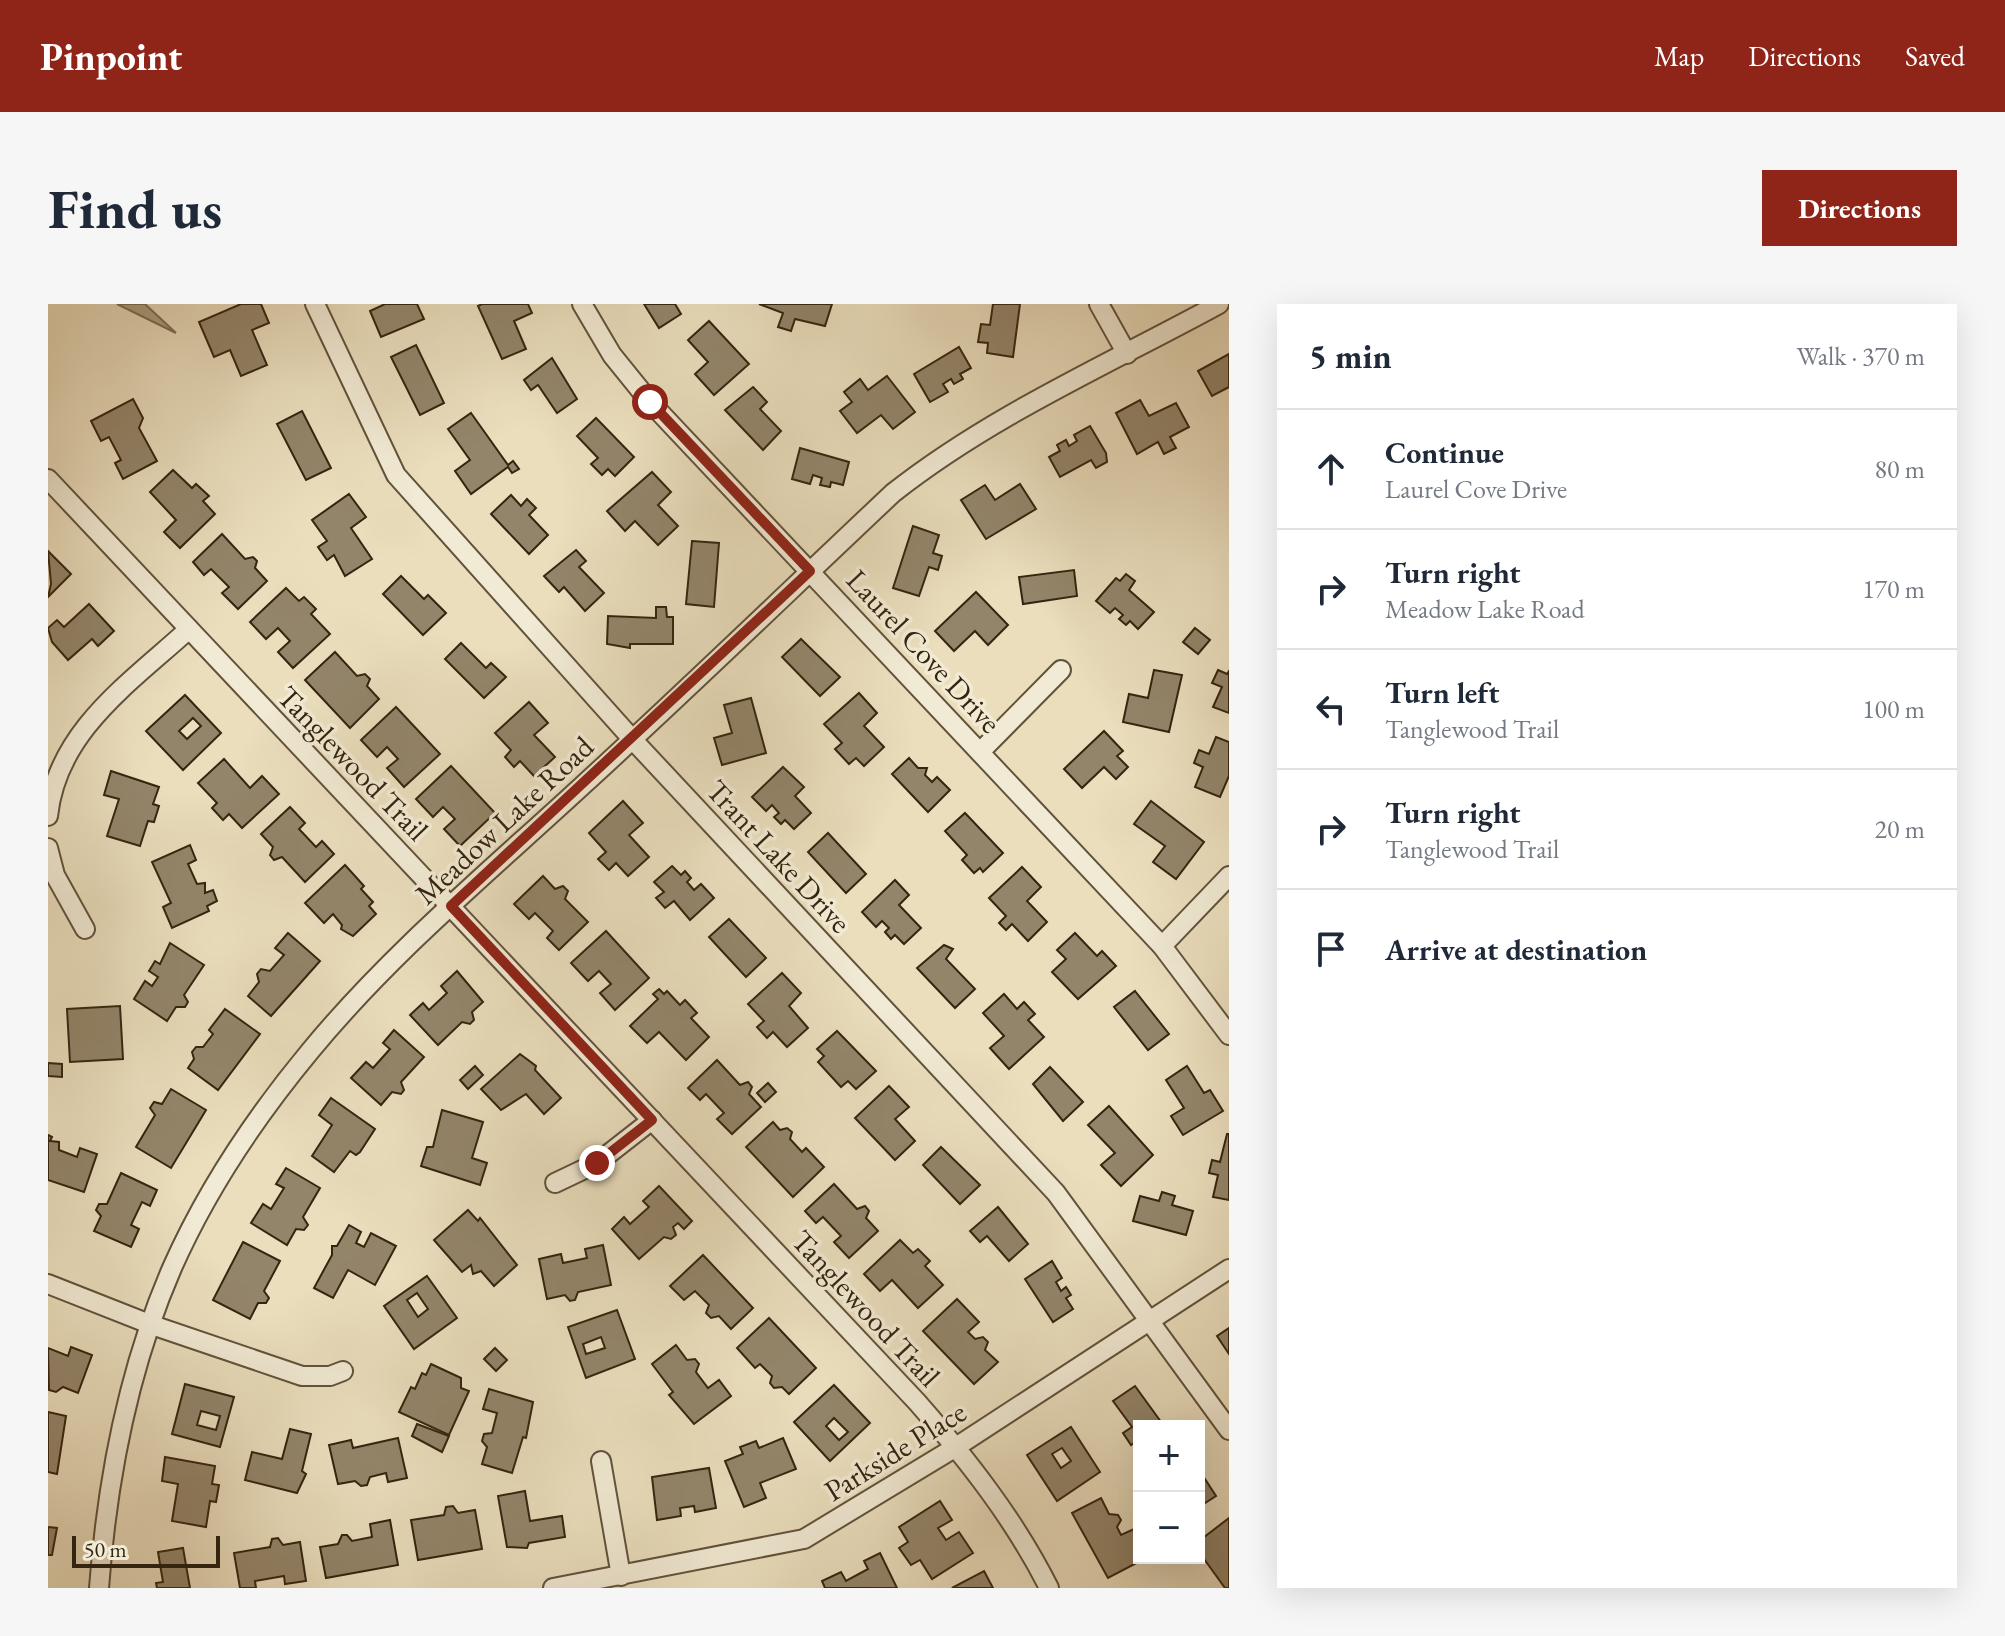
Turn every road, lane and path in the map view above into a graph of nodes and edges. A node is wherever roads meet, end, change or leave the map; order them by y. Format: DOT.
graph roads {
  1 [pos="315,304"];
  2 [pos="582,304"];
  3 [pos="1099,304"];
  4 [pos="1219,304"];
  5 [pos="1127,354"];
  6 [pos="48,479"];
  7 [pos="810,571"];
  8 [pos="189,629"];
  9 [pos="1061,670"];
  10 [pos="633,740"];
  11 [pos="980,752"];
  12 [pos="48,816"];
  13 [pos="48,848"];
  14 [pos="1229,876"];
  15 [pos="451,906"];
  16 [pos="85,929"];
  17 [pos="1162,946"];
  18 [pos="1229,1035"];
  19 [pos="652,1120"];
  20 [pos="555,1183"];
  21 [pos="1229,1269"];
  22 [pos="48,1284"];
  23 [pos="1151,1321"];
  24 [pos="152,1325"];
  25 [pos="343,1371"];
  26 [pos="1229,1430"];
  27 [pos="956,1447"];
  28 [pos="601,1461"];
  29 [pos="621,1576"];
  30 [pos="99,1588"];
  31 [pos="553,1588"];
  32 [pos="1049,1588"];
  1 -- 10 [label="street, Trant Lake Drive"];
  2 -- 7 [label="street, Laurel Cove Drive"];
  3 -- 5 [label="street"];
  4 -- 5 [label="street, Meadow Lake Road"];
  5 -- 7 [label="street, Meadow Lake Road"];
  6 -- 8 [label="street, Tanglewood Trail"];
  7 -- 10 [label="street, Meadow Lake Road"];
  7 -- 11 [label="street, Laurel Cove Drive"];
  8 -- 12 [label="street"];
  8 -- 15 [label="street, Tanglewood Trail"];
  9 -- 11 [label="street"];
  10 -- 15 [label="street, Meadow Lake Road"];
  10 -- 23 [label="street, Trant Lake Drive"];
  11 -- 17 [label="street, Laurel Cove Drive"];
  13 -- 16 [label="street"];
  14 -- 17 [label="street"];
  15 -- 19 [label="street, Tanglewood Trail"];
  15 -- 24 [label="street, Meadow Lake Road"];
  17 -- 18 [label="street, Laurel Cove Drive"];
  19 -- 20 [label="street"];
  19 -- 27 [label="street, Tanglewood Trail"];
  21 -- 23 [label="street, Parkside Place"];
  22 -- 24 [label="street"];
  23 -- 26 [label="street, Trant Lake Drive"];
  23 -- 27 [label="street, Parkside Place"];
  24 -- 25 [label="street"];
  24 -- 30 [label="street, Meadow Lake Road"];
  27 -- 29 [label="street, Parkside Place"];
  27 -- 32 [label="street, Tanglewood Trail"];
  28 -- 29 [label="street"];
  29 -- 31 [label="street, Parkside Place"];
}
